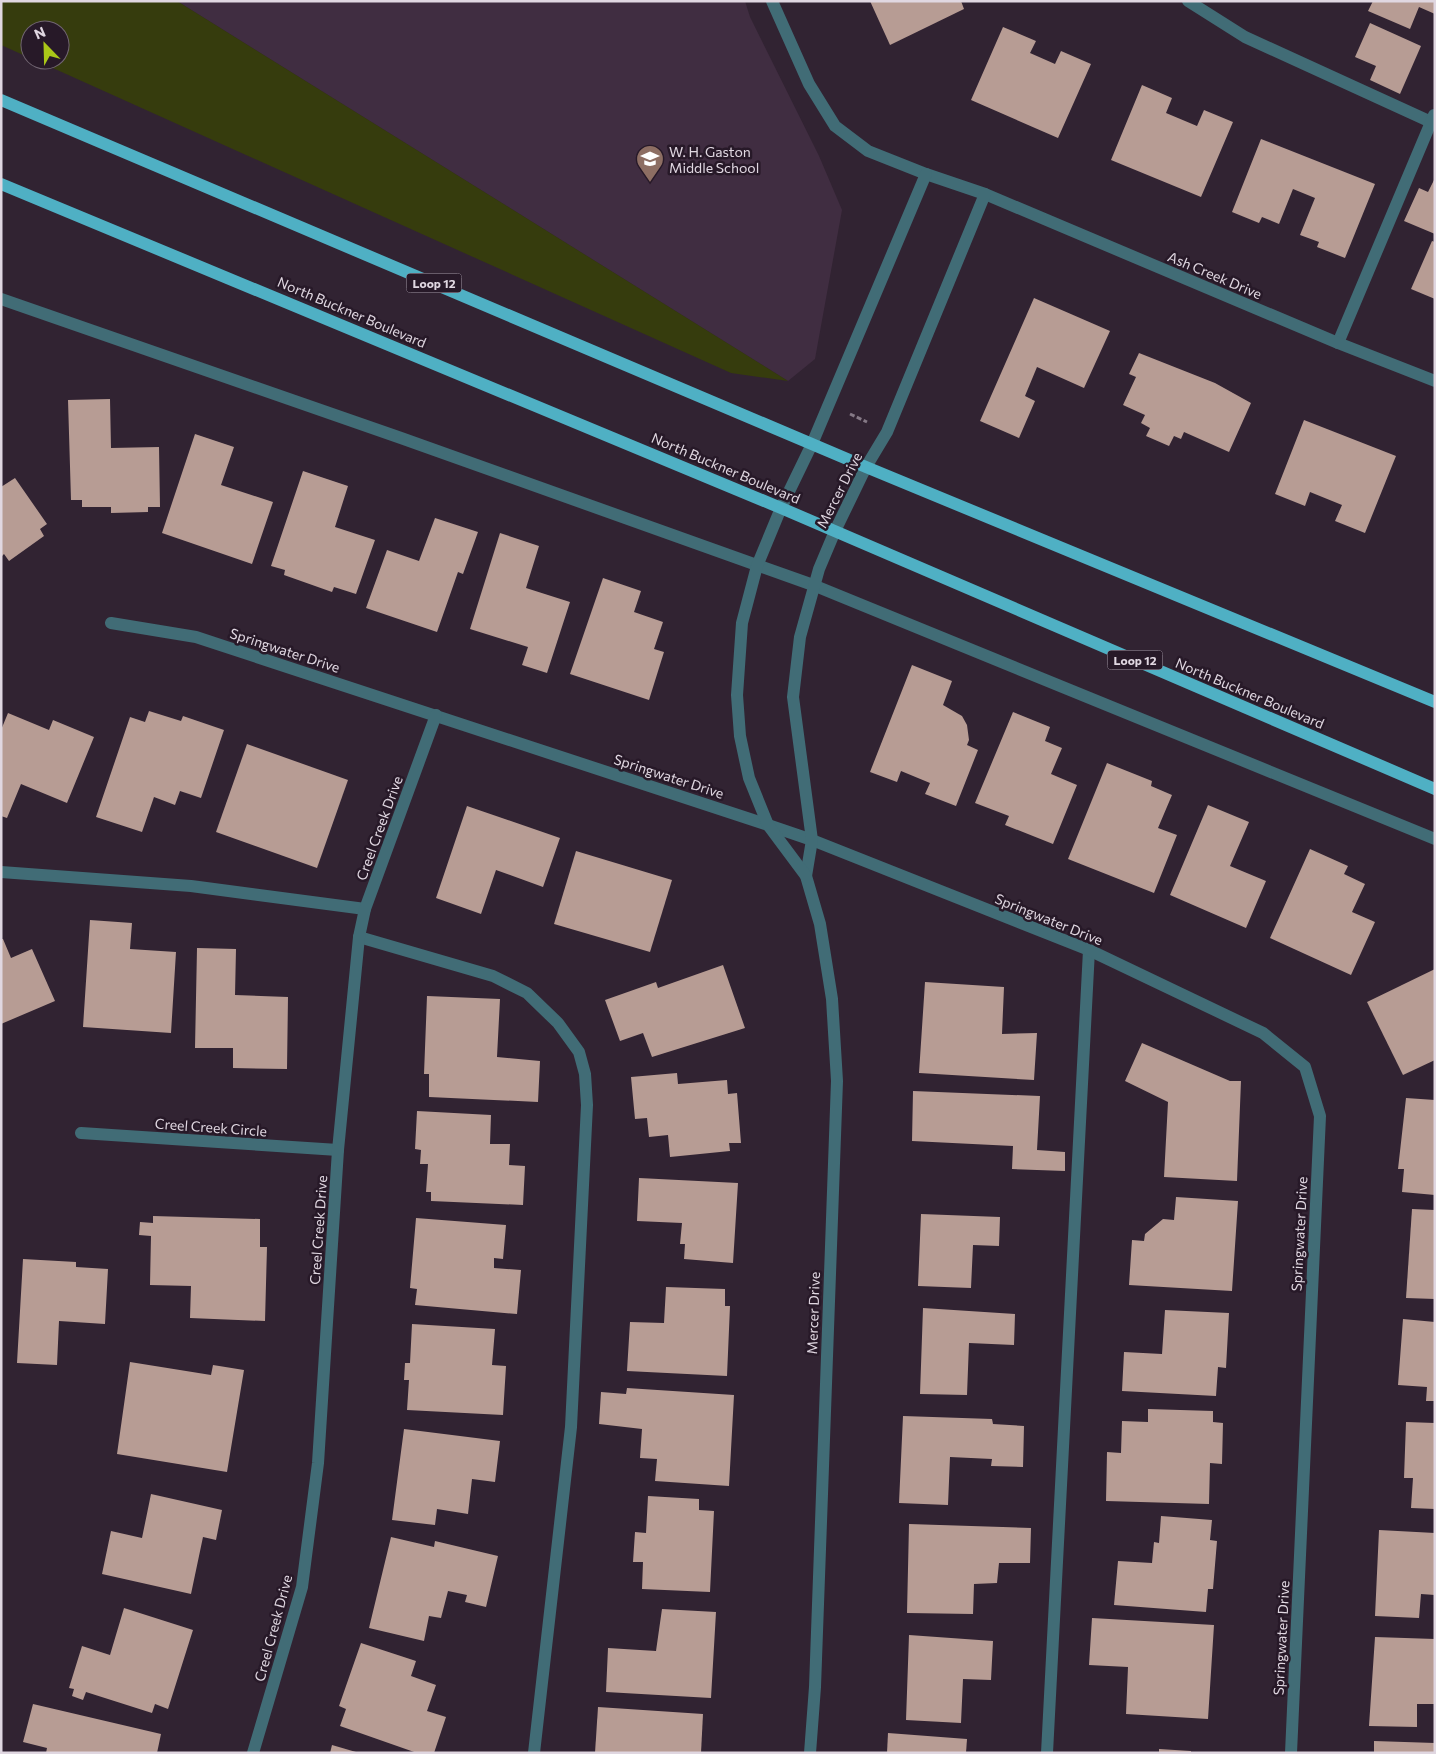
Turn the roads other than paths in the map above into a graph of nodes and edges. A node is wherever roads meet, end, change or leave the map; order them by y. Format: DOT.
graph roads {
  1 [pos="772,1"];
  2 [pos="1188,1"];
  3 [pos="1,100"];
  4 [pos="1433,118"];
  5 [pos="926,174"];
  6 [pos="1,184"];
  7 [pos="985,194"];
  8 [pos="1,299"];
  9 [pos="1338,343"];
  10 [pos="1435,381"];
  11 [pos="812,444"];
  12 [pos="866,467"];
  13 [pos="781,508"];
  14 [pos="835,531"];
  15 [pos="757,566"];
  16 [pos="813,585"];
  17 [pos="111,623"];
  18 [pos="1435,702"];
  19 [pos="436,715"];
  20 [pos="1435,789"];
  21 [pos="768,825"];
  22 [pos="1435,839"];
  23 [pos="812,840"];
  24 [pos="1,872"];
  25 [pos="806,876"];
  26 [pos="365,909"];
  27 [pos="359,938"];
  28 [pos="1088,950"];
  29 [pos="81,1133"];
  30 [pos="338,1150"];
  31 [pos="253,1753"];
  32 [pos="534,1753"];
  33 [pos="810,1753"];
  34 [pos="1048,1753"];
  35 [pos="1291,1753"];
  1 -- 5 [label="street"];
  2 -- 4 [label="street"];
  3 -- 11 [label="main road, Loop 12"];
  4 -- 9 [label="street"];
  5 -- 7 [label="street"];
  5 -- 11 [label="street, Mercer Drive"];
  6 -- 13 [label="main road, North Buckner Boulevard / Loop 12"];
  7 -- 9 [label="street, Ash Creek Drive"];
  7 -- 12 [label="street, Mercer Drive"];
  8 -- 15 [label="street"];
  9 -- 10 [label="street, Ash Creek Drive"];
  11 -- 12 [label="main road, Loop 12"];
  11 -- 13 [label="street, Mercer Drive"];
  12 -- 14 [label="street, Mercer Drive"];
  12 -- 18 [label="main road, Loop 12"];
  13 -- 14 [label="main road, North Buckner Boulevard / Loop 12"];
  13 -- 15 [label="street, Mercer Drive"];
  14 -- 16 [label="street, Mercer Drive"];
  14 -- 20 [label="main road, North Buckner Boulevard / Loop 12"];
  15 -- 16 [label="street"];
  15 -- 21 [label="street, Mercer Drive"];
  16 -- 22 [label="street"];
  16 -- 23 [label="street, Mercer Drive"];
  17 -- 19 [label="street, Springwater Drive"];
  19 -- 21 [label="street, Springwater Drive"];
  19 -- 26 [label="street, Creel Creek Drive"];
  21 -- 23 [label="street, Springwater Drive"];
  21 -- 25 [label="street, Mercer Drive"];
  23 -- 25 [label="street, Mercer Drive"];
  23 -- 28 [label="street, Springwater Drive"];
  24 -- 26 [label="street"];
  25 -- 33 [label="street, Mercer Drive"];
  26 -- 27 [label="street, Creel Creek Drive"];
  27 -- 30 [label="street, Creel Creek Drive"];
  27 -- 32 [label="street"];
  28 -- 34 [label="street"];
  28 -- 35 [label="street, Springwater Drive"];
  29 -- 30 [label="street, Creel Creek Circle"];
  30 -- 31 [label="street, Creel Creek Drive"];
}
